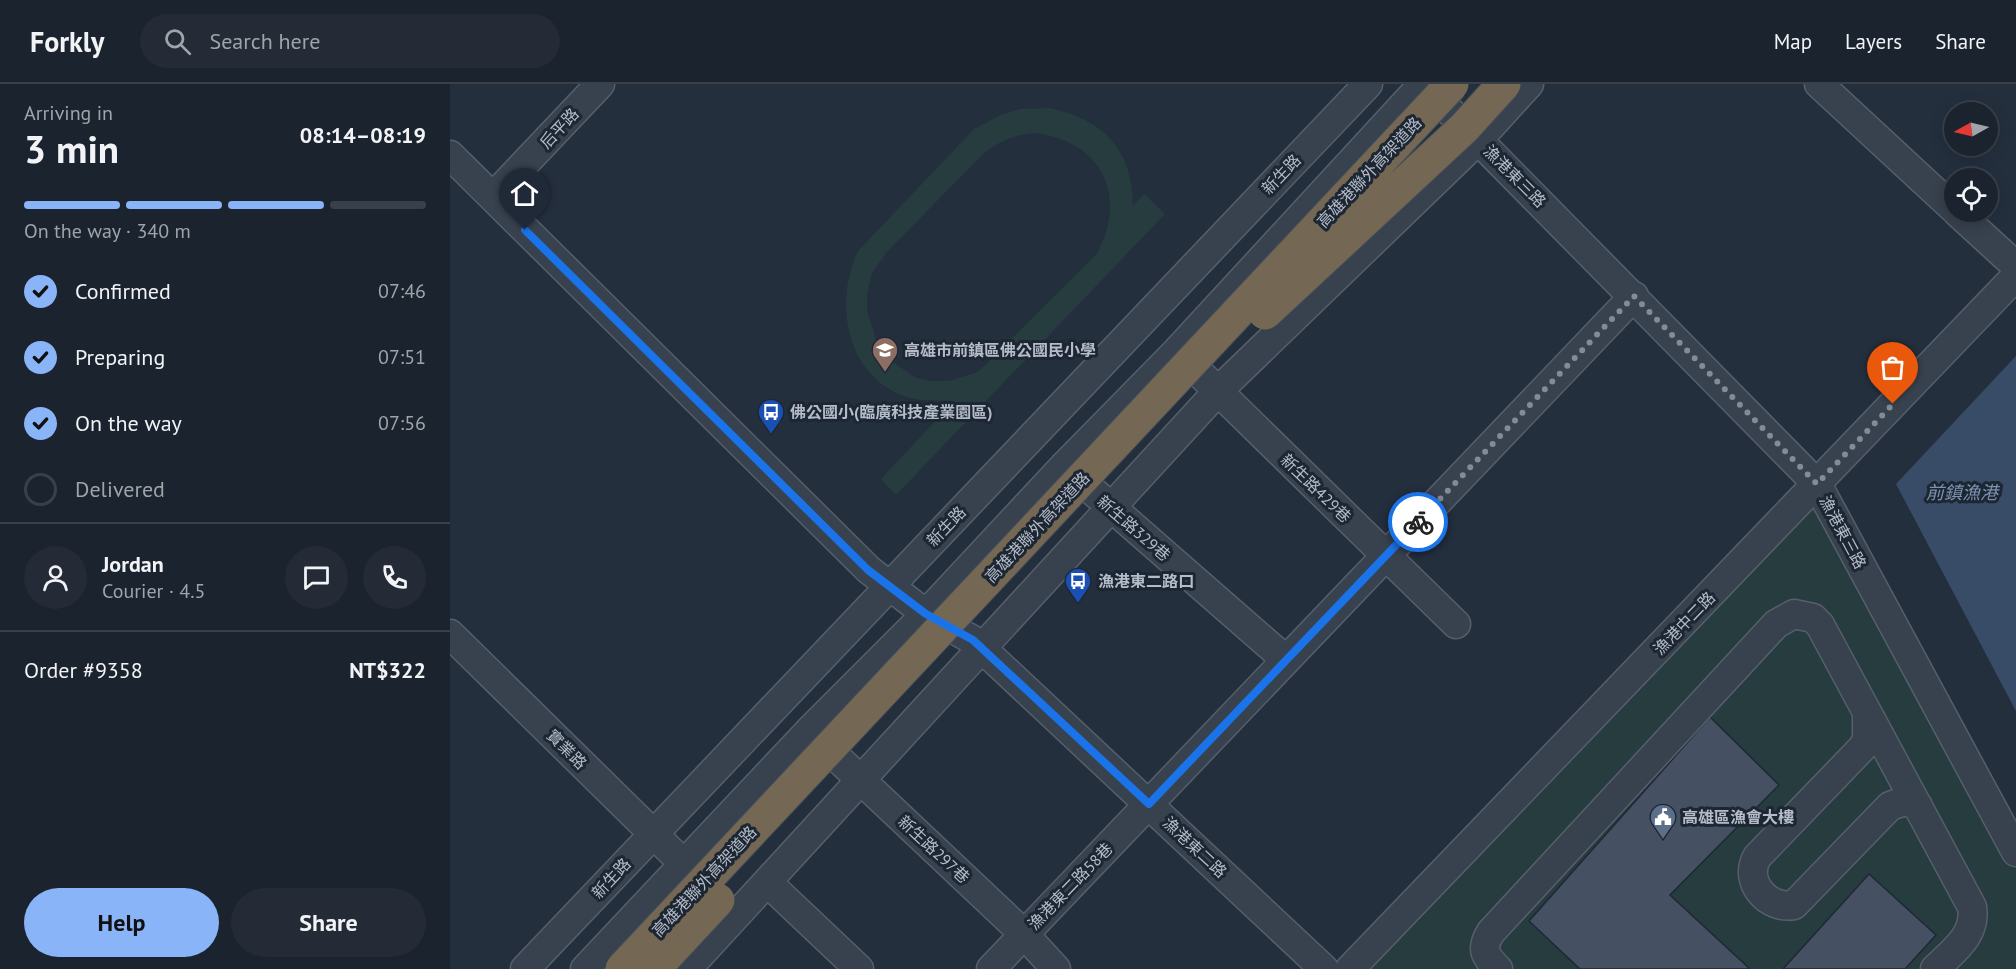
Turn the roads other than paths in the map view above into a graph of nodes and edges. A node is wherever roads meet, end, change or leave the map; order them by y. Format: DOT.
graph roads {
  1 [pos="1368,84"];
  2 [pos="1374,84"];
  3 [pos="1423,84"];
  4 [pos="1452,84"];
  5 [pos="1476,84"];
  6 [pos="1504,84"];
  7 [pos="1529,84"];
  8 [pos="1819,84"];
  9 [pos="589,88"];
  10 [pos="1479,139"];
  11 [pos="450,155"];
  12 [pos="493,197"];
  13 [pos="1944,199"];
  14 [pos="1969,222"];
  15 [pos="2016,266"];
  16 [pos="2016,276"];
  17 [pos="1634,296"];
  18 [pos="1246,318"];
  19 [pos="1177,351"];
  20 [pos="1218,391"];
  21 [pos="1064,466"];
  22 [pos="1817,484"];
  23 [pos="1111,507"];
  24 [pos="1386,555"];
  25 [pos="894,590"];
  26 [pos="926,614"];
  27 [pos="1456,624"];
  28 [pos="450,634"];
  29 [pos="982,648"];
  30 [pos="1286,660"];
  31 [pos="1867,716"];
  32 [pos="809,731"];
  33 [pos="861,780"];
  34 [pos="1149,804"];
  35 [pos="1918,806"];
  36 [pos="657,839"];
  37 [pos="2016,852"];
  38 [pos="684,864"];
  39 [pos="767,882"];
  40 [pos="1024,934"];
  41 [pos="525,969"];
  42 [pos="546,969"];
  43 [pos="585,969"];
  44 [pos="622,969"];
  45 [pos="654,969"];
  46 [pos="687,969"];
  47 [pos="859,969"];
  48 [pos="991,969"];
  49 [pos="1056,969"];
  50 [pos="1324,969"];
  51 [pos="1350,969"];
  52 [pos="1498,969"];
  53 [pos="1935,969"];
  1 -- 25 [label="street, 新生路"];
  2 -- 25 [label="street, 新生路"];
  3 -- 10 [label="street, 漁港東三路"];
  3 -- 18 [label="highway, bridge"];
  3 -- 19 [label="street"];
  4 -- 18 [label="highway, 高雄港聯外高架道路, bridge"];
  5 -- 18 [label="highway, 高雄港聯外高架道路, bridge"];
  6 -- 18 [label="highway, bridge"];
  7 -- 10 [label="street"];
  8 -- 13 [label="street"];
  9 -- 12 [label="street, 后平路"];
  10 -- 17 [label="street, 漁港東三路"];
  10 -- 20 [label="street"];
  11 -- 12 [label="street, 漁港東二路"];
  12 -- 25 [label="street, 漁港東二路"];
  14 -- 15 [label="street"];
  16 -- 22 [label="street, 漁港中二路"];
  17 -- 22 [label="street, 漁港東三路"];
  17 -- 24 [label="street, 漁港東二路58巷"];
  18 -- 44 [label="highway, 高雄港聯外高架道路, bridge"];
  18 -- 45 [label="highway, 高雄港聯外高架道路, bridge"];
  19 -- 20 [label="street, 新生路429巷"];
  19 -- 21 [label="street"];
  20 -- 23 [label="street"];
  20 -- 24 [label="street, 新生路429巷"];
  21 -- 23 [label="street, 新生路329巷"];
  21 -- 26 [label="street"];
  22 -- 37 [label="street, 漁港東三路"];
  22 -- 51 [label="street, 漁港中二路"];
  23 -- 29 [label="street"];
  23 -- 30 [label="street, 新生路329巷"];
  24 -- 27 [label="street, 新生路429巷"];
  24 -- 30 [label="street, 漁港東二路58巷"];
  25 -- 26 [label="street, 漁港東二路"];
  25 -- 36 [label="street, 新生路"];
  26 -- 29 [label="street, 漁港東二路"];
  26 -- 32 [label="street"];
  28 -- 36 [label="street, 實業路"];
  29 -- 33 [label="street"];
  29 -- 34 [label="street, 漁港東二路"];
  30 -- 34 [label="street, 漁港東二路58巷"];
  31 -- 35 [label="street"];
  31 -- 35 [label="street"];
  31 -- 52 [label="street"];
  32 -- 33 [label="street, 新生路297巷"];
  32 -- 38 [label="street"];
  33 -- 39 [label="street"];
  33 -- 40 [label="street, 新生路297巷"];
  34 -- 40 [label="street, 漁港東二路58巷"];
  34 -- 50 [label="street, 漁港東二路"];
  35 -- 53 [label="street"];
  36 -- 38 [label="street, 實業路"];
  36 -- 41 [label="street, 新生路"];
  36 -- 42 [label="street, 新生路"];
  38 -- 43 [label="street"];
  39 -- 46 [label="street"];
  39 -- 47 [label="street"];
  40 -- 48 [label="street, 漁港東二路58巷"];
  40 -- 49 [label="street, 新生路297巷"];
}
